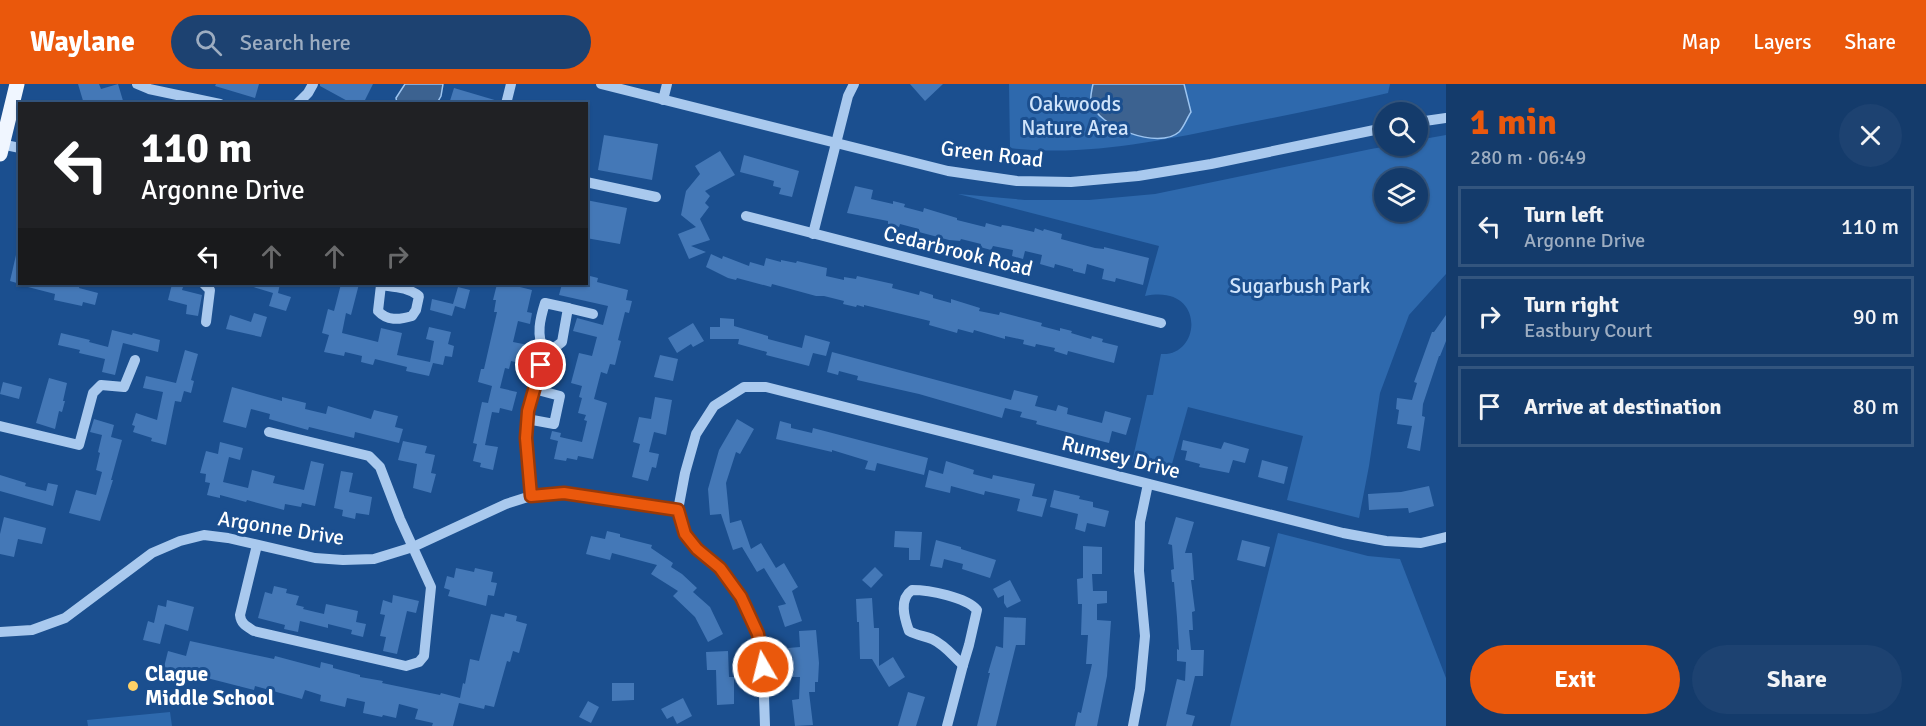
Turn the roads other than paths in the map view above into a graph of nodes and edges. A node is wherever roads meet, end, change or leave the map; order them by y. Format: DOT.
graph roads {
  1 [pos="17,84"];
  2 [pos="137,84"];
  3 [pos="313,84"];
  4 [pos="511,84"];
  5 [pos="601,84"];
  6 [pos="667,84"];
  7 [pos="854,84"];
  8 [pos="663,100"];
  9 [pos="211,102"];
  10 [pos="299,102"];
  11 [pos="506,102"];
  12 [pos="1446,118"];
  13 [pos="1428,121"];
  14 [pos="1374,130"];
  15 [pos="836,143"];
  16 [pos="1,148"];
  17 [pos="18,148"];
  18 [pos="588,182"];
  19 [pos="656,197"];
  20 [pos="746,216"];
  21 [pos="813,234"];
  22 [pos="205,285"];
  23 [pos="568,308"];
  24 [pos="593,314"];
  25 [pos="206,322"];
  26 [pos="1161,324"];
  27 [pos="544,350"];
  28 [pos="135,360"];
  29 [pos="534,389"];
  30 [pos="527,419"];
  31 [pos="0,426"];
  32 [pos="269,432"];
  33 [pos="1148,484"];
  34 [pos="531,496"];
  35 [pos="678,510"];
  36 [pos="1446,537"];
  37 [pos="257,545"];
  38 [pos="413,547"];
  39 [pos="0,632"];
  40 [pos="963,665"];
  41 [pos="765,726"];
  42 [pos="947,726"];
  43 [pos="1133,726"];
  1 -- 16 [label="main road"];
  2 -- 9 [label="street"];
  3 -- 10 [label="street"];
  4 -- 11 [label="street"];
  5 -- 8 [label="street, Green Road"];
  6 -- 8 [label="street"];
  7 -- 15 [label="street"];
  8 -- 15 [label="street, Green Road"];
  12 -- 13 [label="street"];
  14 -- 15 [label="street, Green Road"];
  15 -- 21 [label="street"];
  16 -- 17 [label="street"];
  18 -- 19 [label="street"];
  20 -- 21 [label="street, Cedarbrook Road"];
  21 -- 26 [label="street, Cedarbrook Road"];
  22 -- 25 [label="street"];
  23 -- 24 [label="street"];
  23 -- 27 [label="street"];
  23 -- 27 [label="street"];
  27 -- 29 [label="street"];
  28 -- 31 [label="street"];
  29 -- 30 [label="street"];
  29 -- 30 [label="street"];
  30 -- 34 [label="street"];
  32 -- 38 [label="street"];
  33 -- 35 [label="street, Rumsey Drive"];
  33 -- 36 [label="street, Rumsey Drive"];
  33 -- 43 [label="street"];
  34 -- 35 [label="street, Argonne Drive"];
  34 -- 38 [label="street, Argonne Drive"];
  35 -- 41 [label="street"];
  37 -- 38 [label="street, Argonne Drive"];
  37 -- 38 [label="street"];
  37 -- 39 [label="street, Argonne Drive"];
  40 -- 40 [label="street"];
  40 -- 42 [label="street"];
}
